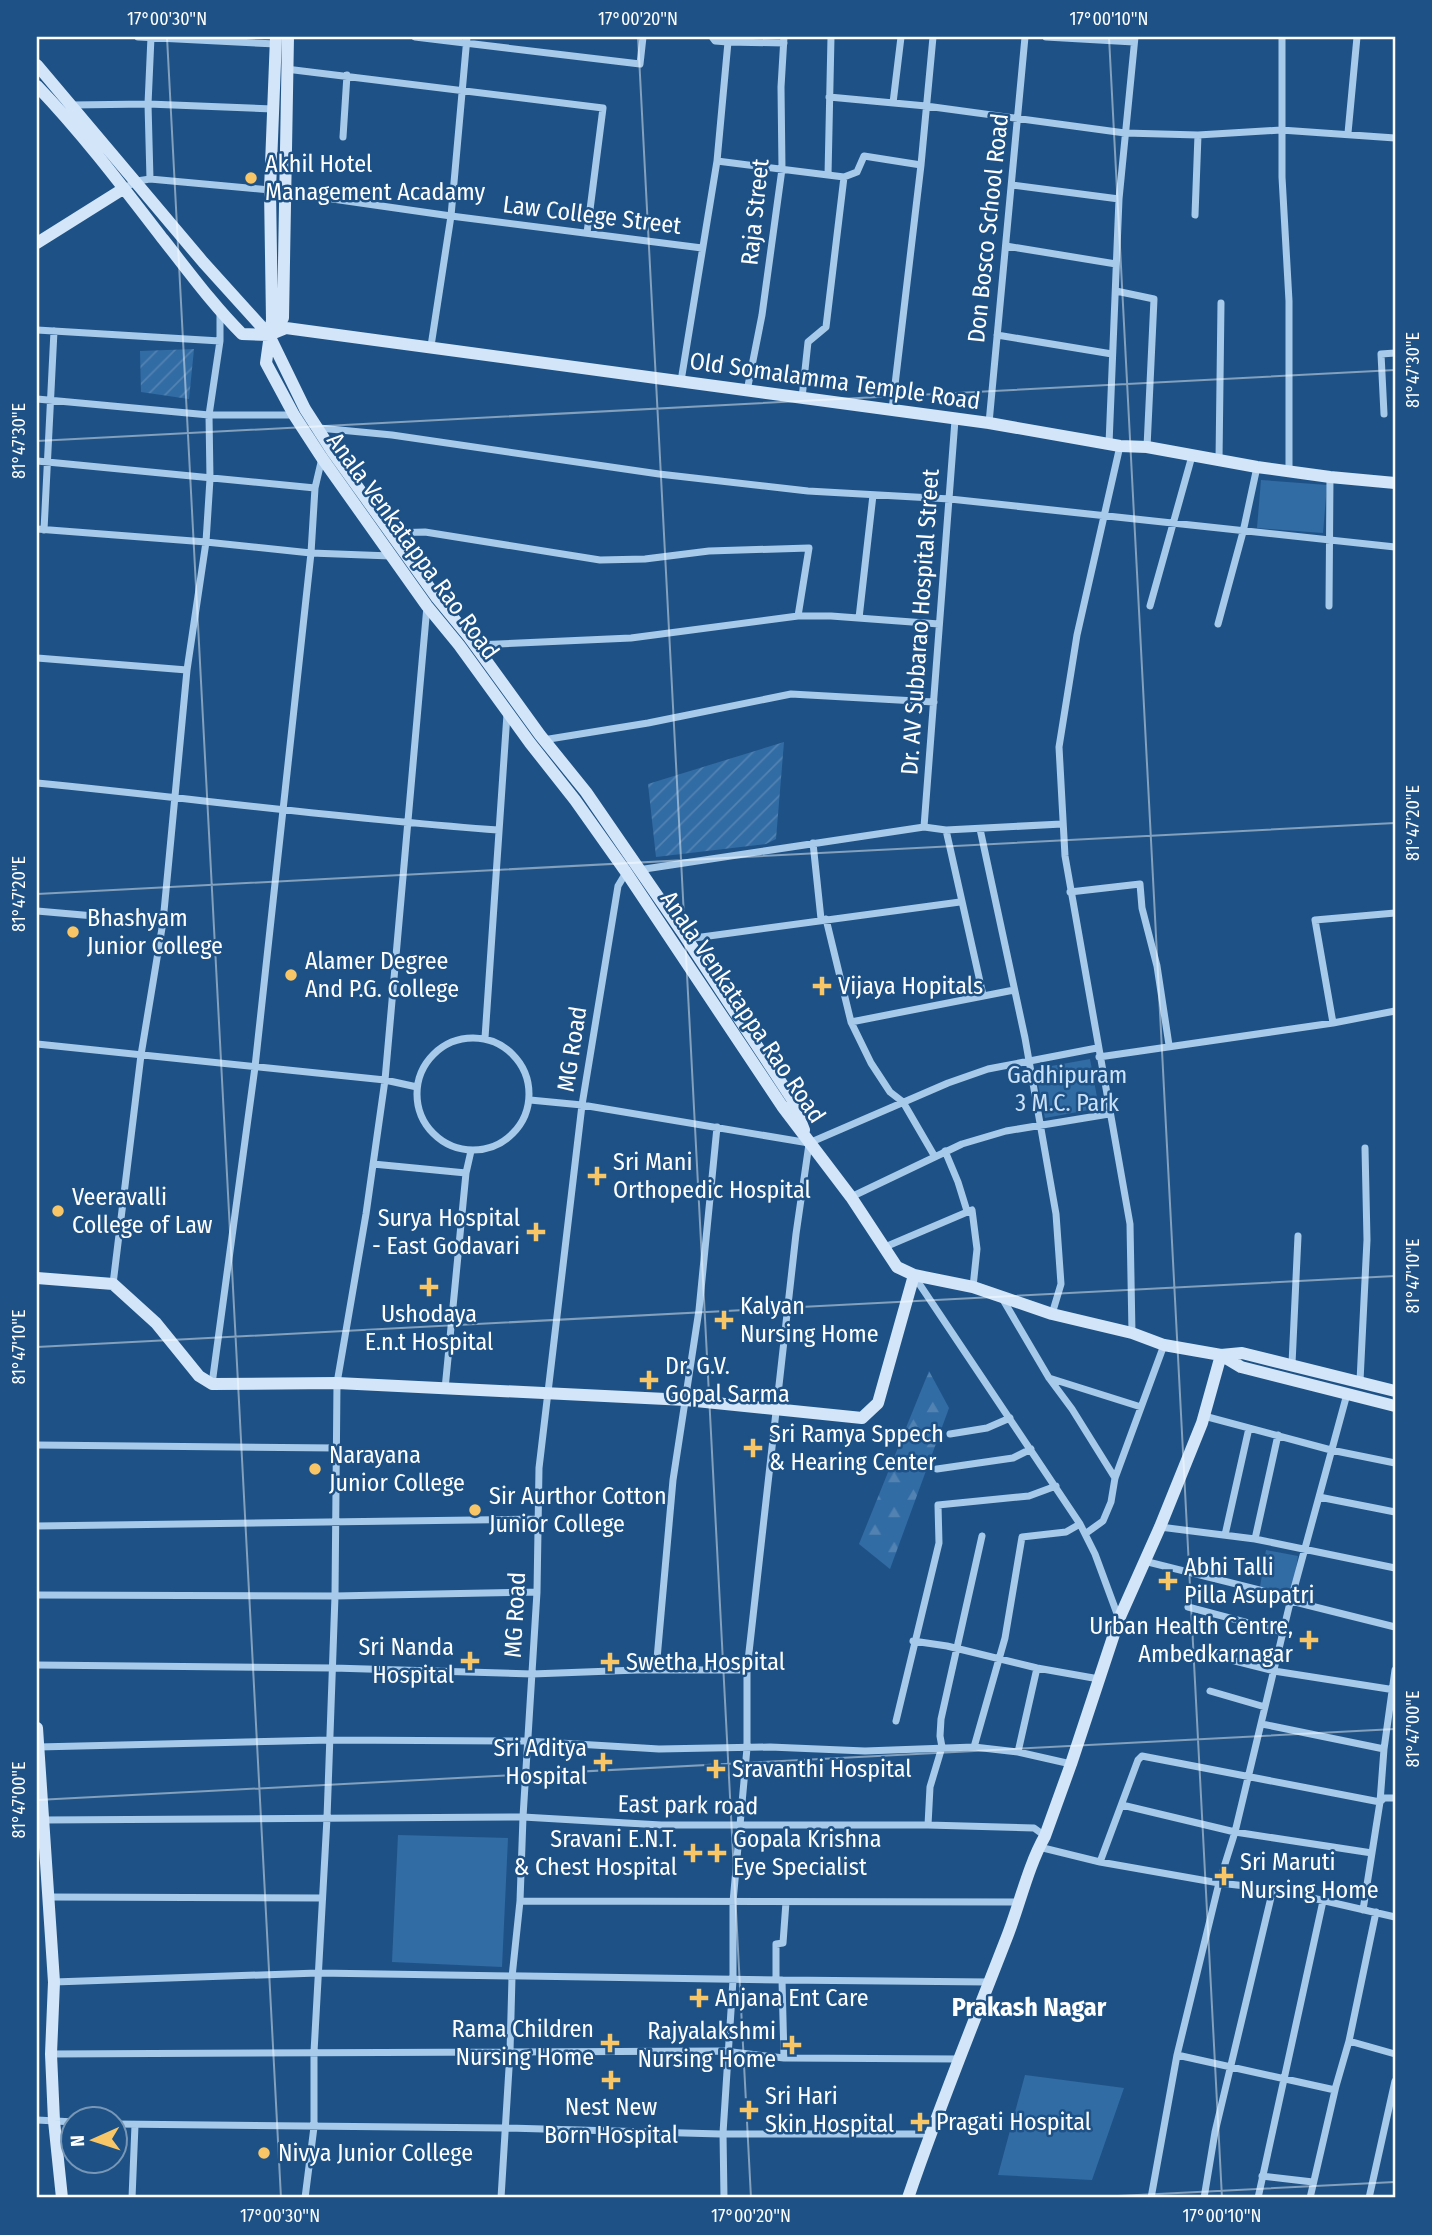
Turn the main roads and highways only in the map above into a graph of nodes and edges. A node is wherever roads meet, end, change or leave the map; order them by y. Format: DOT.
graph roads {
  1 [pos="288,37"];
  2 [pos="276,41"];
  3 [pos="37,65"];
  4 [pos="281,69"];
  5 [pos="37,86"];
  6 [pos="124,189"];
  7 [pos="37,241"];
  8 [pos="269,335"];
  9 [pos="1395,483"];
  10 [pos="432,602"];
  11 [pos="809,1143"];
  12 [pos="914,1275"];
  13 [pos="37,1278"];
  14 [pos="1221,1355"];
  15 [pos="1395,1391"];
  16 [pos="1395,1406"];
  17 [pos="37,1728"];
  18 [pos="38,1747"];
  19 [pos="62,2198"];
  20 [pos="908,2198"];
  1 -- 4 [label="main road"];
  2 -- 4 [label="main road"];
  3 -- 8 [label="main road, Anala Venkatappa Rao Road"];
  4 -- 8 [label="main road"];
  4 -- 8 [label="main road"];
  5 -- 6 [label="main road"];
  6 -- 7 [label="main road"];
  6 -- 8 [label="main road"];
  8 -- 9 [label="main road, Old Somalamma Temple Road"];
  8 -- 10 [label="main road, Anala Venkatappa Rao Road"];
  8 -- 10 [label="main road, Anala Venkatappa Rao Road"];
  10 -- 11 [label="main road, Anala Venkatappa Rao Road"];
  10 -- 11 [label="main road, Anala Venkatappa Rao Road"];
  11 -- 12 [label="main road"];
  12 -- 13 [label="main road"];
  12 -- 14 [label="main road"];
  14 -- 15 [label="main road"];
  14 -- 16 [label="main road"];
  14 -- 20 [label="main road"];
  17 -- 18 [label="main road"];
  18 -- 19 [label="main road"];
}
